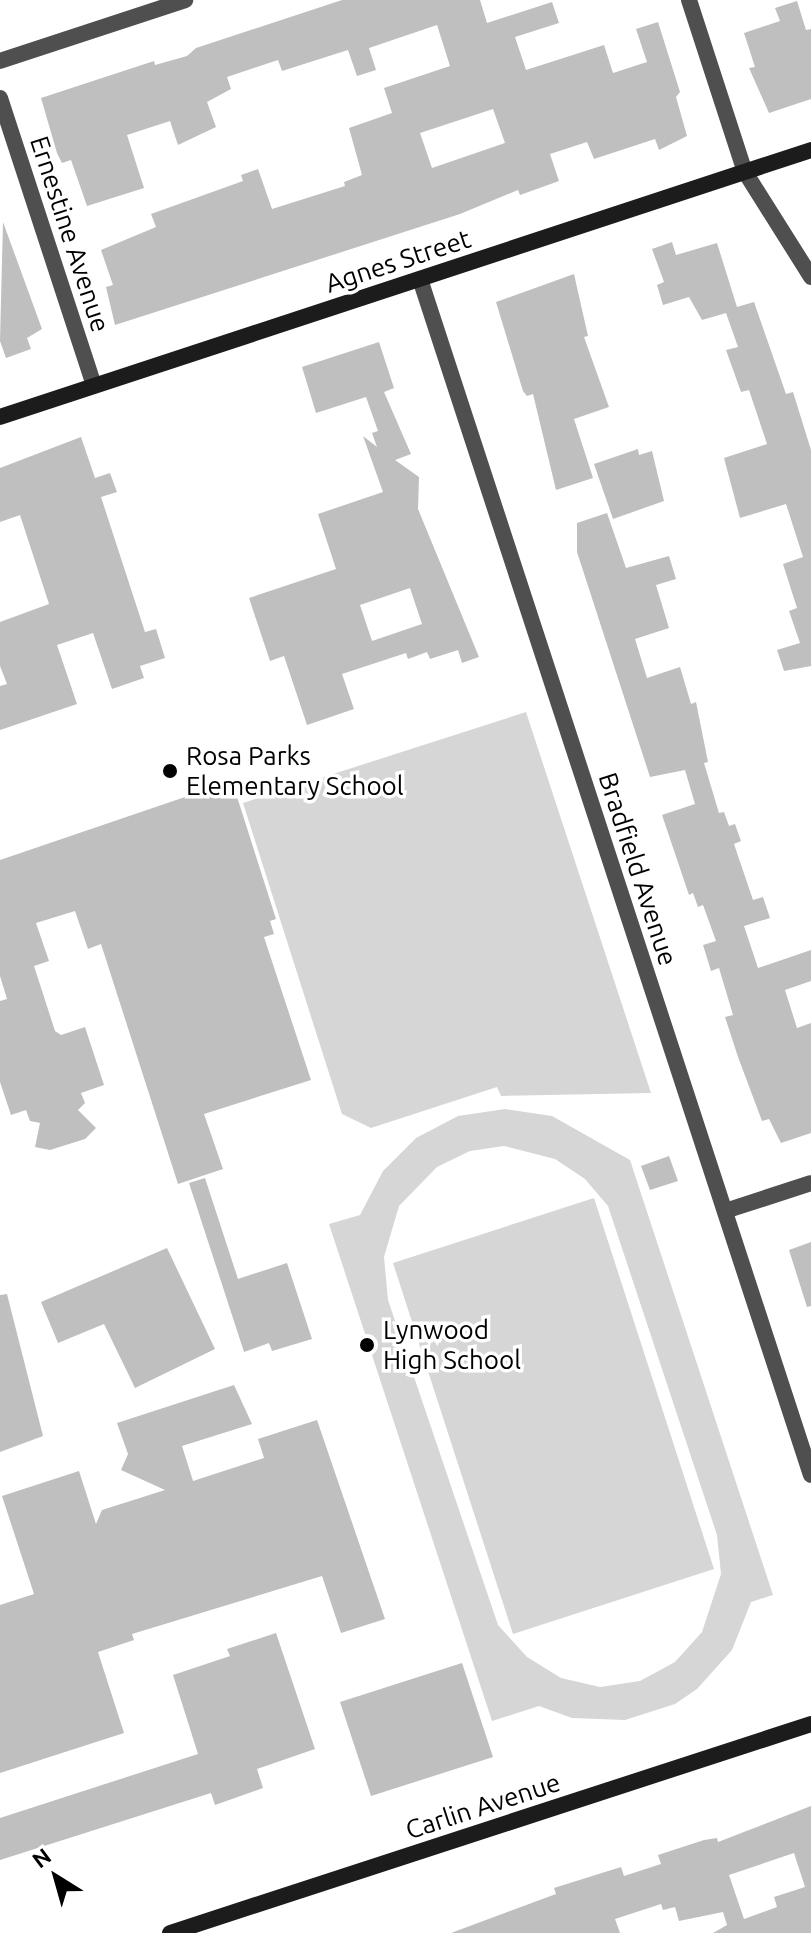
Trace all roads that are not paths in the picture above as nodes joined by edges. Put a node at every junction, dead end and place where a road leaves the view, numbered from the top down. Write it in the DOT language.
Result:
graph roads {
  1 [pos="185,0"];
  2 [pos="689,0"];
  3 [pos="0,61"];
  4 [pos="0,98"];
  5 [pos="811,150"];
  6 [pos="745,172"];
  7 [pos="811,277"];
  8 [pos="420,279"];
  9 [pos="94,385"];
  10 [pos="0,417"];
  11 [pos="811,1183"];
  12 [pos="725,1211"];
  13 [pos="811,1475"];
  14 [pos="811,1724"];
  15 [pos="170,1933"];
  1 -- 3 [label="street"];
  2 -- 6 [label="street"];
  4 -- 9 [label="street, Ernestine Avenue"];
  5 -- 6 [label="street, Agnes Street"];
  6 -- 7 [label="street"];
  6 -- 8 [label="street, Agnes Street"];
  8 -- 9 [label="street, Agnes Street"];
  8 -- 12 [label="street, Bradfield Avenue"];
  9 -- 10 [label="street, Agnes Street"];
  11 -- 12 [label="street"];
  12 -- 13 [label="street, Bradfield Avenue"];
  14 -- 15 [label="street, Carlin Avenue"];
}
